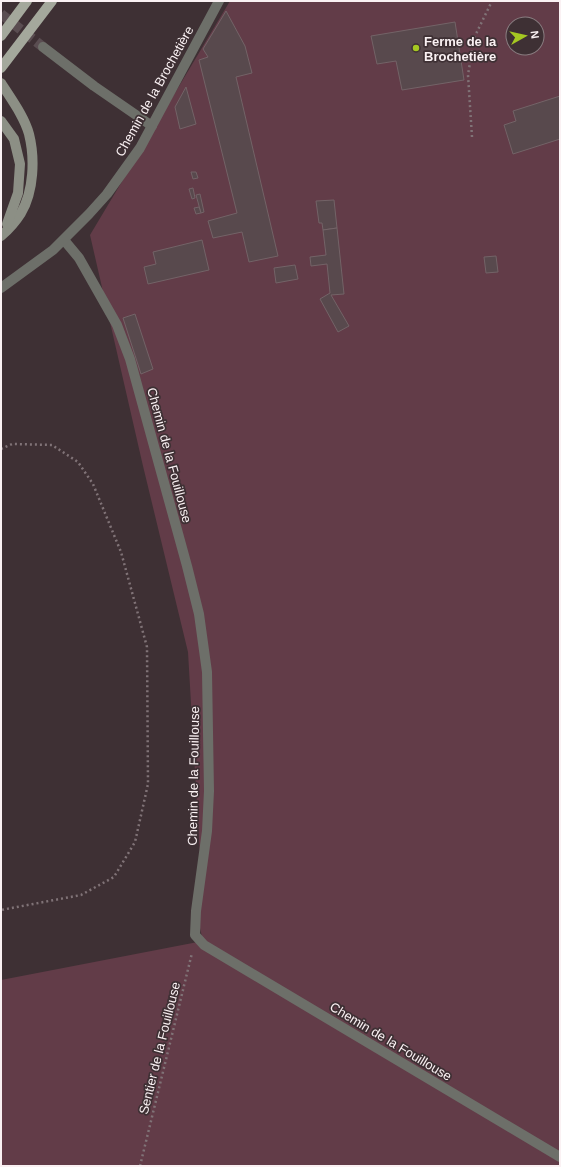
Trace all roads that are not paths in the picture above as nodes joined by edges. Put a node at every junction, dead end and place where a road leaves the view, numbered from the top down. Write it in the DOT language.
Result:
graph roads {
  1 [pos="27,1"];
  2 [pos="52,1"];
  3 [pos="219,1"];
  4 [pos="1,36"];
  5 [pos="43,47"];
  6 [pos="1,68"];
  7 [pos="1,83"];
  8 [pos="1,121"];
  9 [pos="152,126"];
  10 [pos="2,236"];
  11 [pos="64,240"];
  12 [pos="1,288"];
  13 [pos="560,1157"];
  1 -- 4 [label="main road"];
  2 -- 6 [label="main road"];
  3 -- 9 [label="street, Chemin de la Brochetière"];
  5 -- 9 [label="street"];
  7 -- 10 [label="street"];
  8 -- 10 [label="street"];
  9 -- 11 [label="street, Chemin de la Brochetière"];
  11 -- 12 [label="street, Chemin de la Brochetière"];
  11 -- 13 [label="street, Chemin de la Fouillouse"];
}
